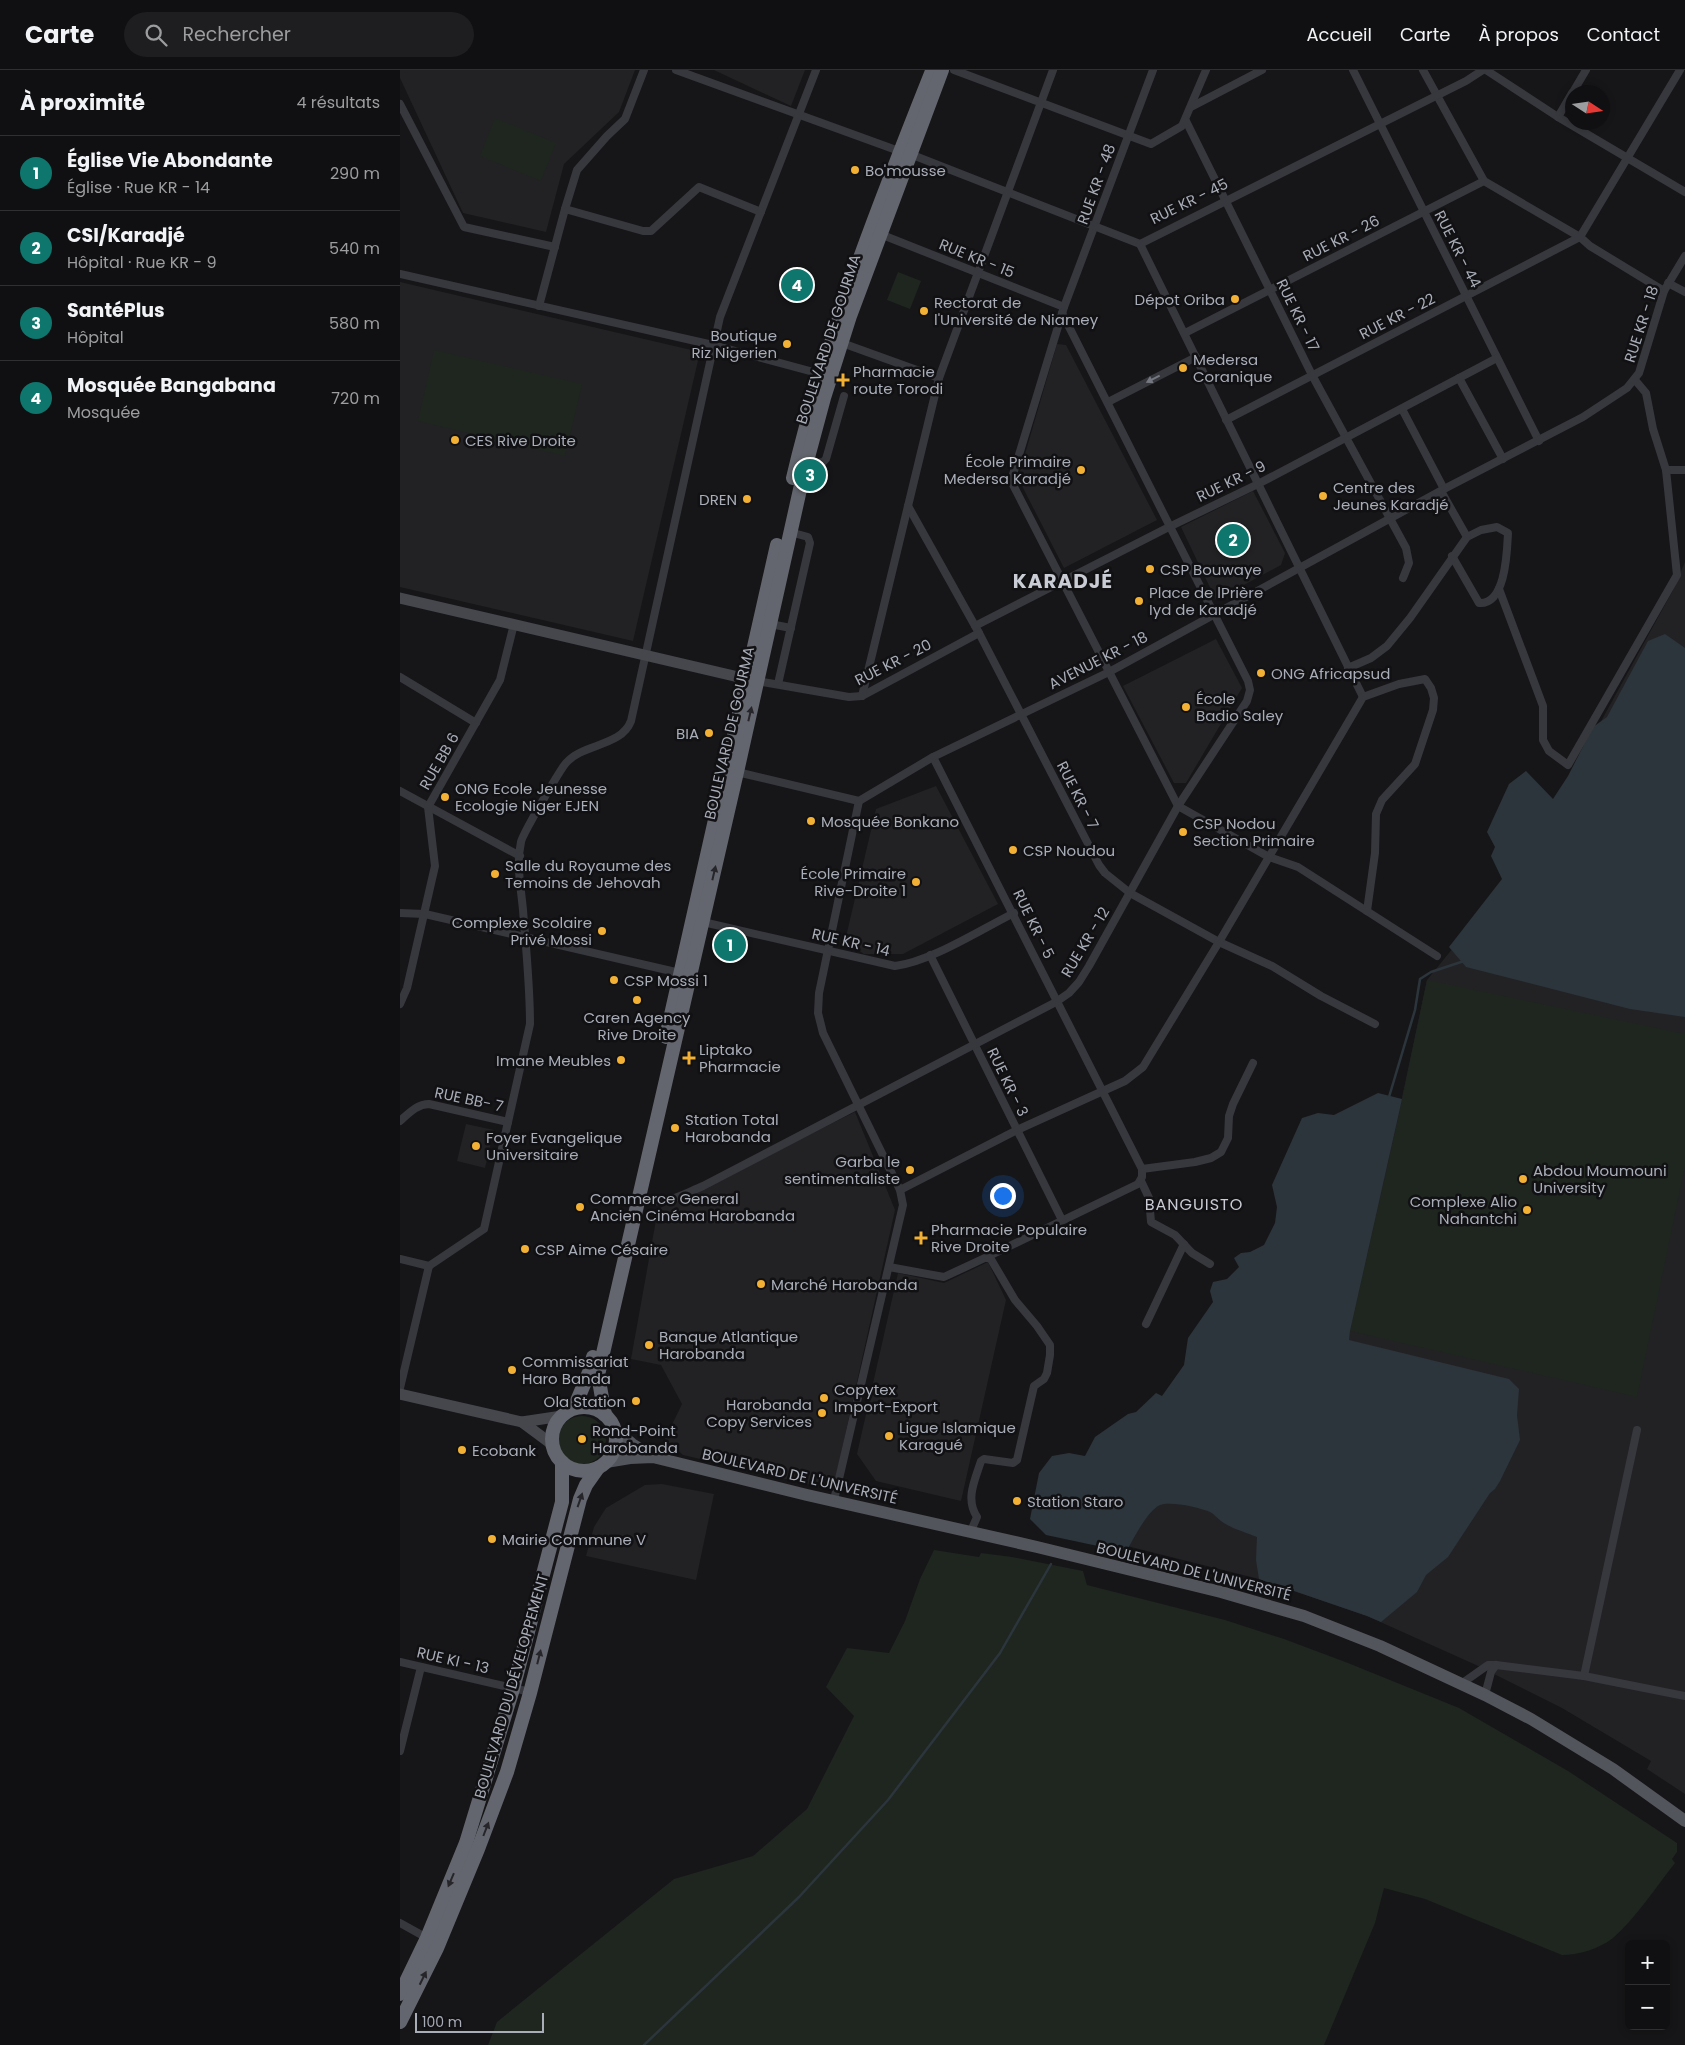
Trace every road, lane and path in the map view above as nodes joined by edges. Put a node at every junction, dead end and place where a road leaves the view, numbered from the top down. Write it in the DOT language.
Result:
graph roads {
  1 [pos="644,70"];
  2 [pos="676,70"];
  3 [pos="816,70"];
  4 [pos="932,70"];
  5 [pos="942,70"];
  6 [pos="954,70"];
  7 [pos="1053,70"];
  8 [pos="1153,70"];
  9 [pos="1206,70"];
  10 [pos="1262,70"];
  11 [pos="1353,70"];
  12 [pos="1423,70"];
  13 [pos="1482,70"];
  14 [pos="1486,70"];
  15 [pos="1586,70"];
  16 [pos="1680,70"];
  17 [pos="1578,85"];
  18 [pos="1436,94"];
  19 [pos="1041,102"];
  20 [pos="400,104"];
  21 [pos="1565,106"];
  22 [pos="1191,107"];
  23 [pos="798,114"];
  24 [pos="1558,117"];
  25 [pos="1186,121"];
  26 [pos="1380,124"];
  27 [pos="1128,136"];
  28 [pos="905,153"];
  29 [pos="1627,158"];
  30 [pos="1484,181"];
  31 [pos="1685,192"];
  32 [pos="1007,193"];
  33 [pos="1226,201"];
  34 [pos="565,209"];
  35 [pos="1424,211"];
  36 [pos="761,212"];
  37 [pos="1094,227"];
  38 [pos="880,234"];
  39 [pos="1580,237"];
  40 [pos="1140,244"];
  41 [pos="554,248"];
  42 [pos="1685,256"];
  43 [pos="977,272"];
  44 [pos="400,274"];
  45 [pos="1668,283"];
  46 [pos="1270,290"];
  47 [pos="1664,291"];
  48 [pos="1685,292"];
  49 [pos="1466,296"];
  50 [pos="540,306"];
  51 [pos="1063,310"];
  52 [pos="1185,333"];
  53 [pos="842,343"];
  54 [pos="713,345"];
  55 [pos="1196,357"];
  56 [pos="1498,358"];
  57 [pos="821,374"];
  58 [pos="1312,375"];
  59 [pos="938,378"];
  60 [pos="1459,378"];
  61 [pos="1635,380"];
  62 [pos="844,396"];
  63 [pos="1108,402"];
  64 [pos="1402,409"];
  65 [pos="1226,420"];
  66 [pos="1346,438"];
  67 [pos="1539,441"];
  68 [pos="1503,459"];
  69 [pos="806,465"];
  70 [pos="1666,470"];
  71 [pos="1685,470"];
  72 [pos="1258,484"];
  73 [pos="1442,490"];
  74 [pos="908,506"];
  75 [pos="1391,519"];
  76 [pos="1169,527"];
  77 [pos="790,532"];
  78 [pos="1467,537"];
  79 [pos="1452,556"];
  80 [pos="1299,567"];
  81 [pos="1403,578"];
  82 [pos="1063,581"];
  83 [pos="1499,589"];
  84 [pos="400,598"];
  85 [pos="1214,614"];
  86 [pos="514,624"];
  87 [pos="770,624"];
  88 [pos="791,628"];
  89 [pos="977,629"];
  90 [pos="645,656"];
  91 [pos="1348,668"];
  92 [pos="1109,672"];
  93 [pos="400,677"];
  94 [pos="752,680"];
  95 [pos="778,684"];
  96 [pos="862,696"];
  97 [pos="1363,697"];
  98 [pos="1021,715"];
  99 [pos="476,723"];
  100 [pos="933,757"];
  101 [pos="737,772"];
  102 [pos="400,791"];
  103 [pos="859,801"];
  104 [pos="1178,806"];
  105 [pos="428,807"];
  106 [pos="520,856"];
  107 [pos="1269,857"];
  108 [pos="1130,892"];
  109 [pos="1367,911"];
  110 [pos="400,913"];
  111 [pos="1014,913"];
  112 [pos="425,914"];
  113 [pos="703,922"];
  114 [pos="525,937"];
  115 [pos="1219,942"];
  116 [pos="828,951"];
  117 [pos="930,955"];
  118 [pos="1437,956"];
  119 [pos="680,973"];
  120 [pos="1056,1002"];
  121 [pos="400,1004"];
  122 [pos="1375,1024"];
  123 [pos="974,1043"];
  124 [pos="1253,1063"];
  125 [pos="1102,1090"];
  126 [pos="858,1105"];
  127 [pos="400,1121"];
  128 [pos="508,1122"];
  129 [pos="1017,1130"];
  130 [pos="1142,1169"];
  131 [pos="1139,1183"];
  132 [pos="900,1190"];
  133 [pos="638,1200"];
  134 [pos="1062,1220"];
  135 [pos="1184,1244"];
  136 [pos="989,1256"];
  137 [pos="400,1258"];
  138 [pos="1210,1264"];
  139 [pos="429,1266"];
  140 [pos="889,1267"];
  141 [pos="1146,1324"];
  142 [pos="400,1388"];
  143 [pos="400,1394"];
  144 [pos="568,1412"];
  145 [pos="605,1415"];
  146 [pos="522,1422"];
  147 [pos="615,1430"];
  148 [pos="1637,1430"];
  149 [pos="553,1444"];
  150 [pos="653,1457"];
  151 [pos="562,1462"];
  152 [pos="602,1465"];
  153 [pos="834,1500"];
  154 [pos="970,1532"];
  155 [pos="400,1662"];
  156 [pos="1496,1665"];
  157 [pos="421,1667"];
  158 [pos="1584,1676"];
  159 [pos="1460,1684"];
  160 [pos="513,1689"];
  161 [pos="530,1692"];
  162 [pos="1485,1694"];
  163 [pos="1685,1696"];
  164 [pos="400,1751"];
  165 [pos="1685,1821"];
  166 [pos="400,1924"];
  167 [pos="427,1938"];
  168 [pos="400,1994"];
  169 [pos="400,2022"];
  1 -- 34 [label="street"];
  2 -- 23 [label="street, RUE KR - 45"];
  3 -- 23 [label="street"];
  4 -- 28 [label="highway, BOULEVARD DE GOURMA"];
  5 -- 28 [label="highway, BOULEVARD DE GOURMA"];
  6 -- 19 [label="street"];
  7 -- 19 [label="street"];
  8 -- 27 [label="street, RUE KR - 48"];
  9 -- 22 [label="street"];
  10 -- 22 [label="street"];
  11 -- 26 [label="street, RUE KR - 44"];
  12 -- 18 [label="street"];
  13 -- 18 [label="street, RUE KR - 45"];
  14 -- 24 [label="street"];
  15 -- 17 [label="street"];
  16 -- 29 [label="street"];
  18 -- 26 [label="street, RUE KR - 45"];
  18 -- 30 [label="street"];
  19 -- 27 [label="street"];
  19 -- 32 [label="street"];
  20 -- 41 [label="street"];
  21 -- 24 [label="street"];
  22 -- 25 [label="street"];
  23 -- 28 [label="street, RUE KR - 45"];
  23 -- 36 [label="street"];
  24 -- 29 [label="street"];
  25 -- 27 [label="street"];
  25 -- 33 [label="street, RUE KR - 17"];
  26 -- 33 [label="street, RUE KR - 45"];
  26 -- 35 [label="street, RUE KR - 44"];
  27 -- 37 [label="street, RUE KR - 48"];
  28 -- 32 [label="street, RUE KR - 45"];
  28 -- 38 [label="highway, BOULEVARD DE GOURMA"];
  28 -- 57 [label="highway, BOULEVARD DE GOURMA"];
  29 -- 31 [label="street"];
  29 -- 39 [label="street"];
  30 -- 35 [label="street, RUE KR - 26"];
  30 -- 39 [label="street"];
  32 -- 37 [label="street, RUE KR - 45"];
  32 -- 43 [label="street"];
  33 -- 40 [label="street, RUE KR - 45"];
  33 -- 46 [label="street, RUE KR - 17"];
  34 -- 36 [label="street"];
  34 -- 41 [label="street"];
  35 -- 46 [label="street, RUE KR - 26"];
  35 -- 49 [label="street, RUE KR - 44"];
  36 -- 54 [label="street"];
  37 -- 40 [label="street, RUE KR - 45"];
  37 -- 51 [label="street, RUE KR - 48"];
  38 -- 43 [label="street, RUE KR - 15"];
  38 -- 53 [label="highway, BOULEVARD DE GOURMA"];
  39 -- 47 [label="street"];
  39 -- 49 [label="street, RUE KR - 22"];
  40 -- 52 [label="street"];
  41 -- 50 [label="street"];
  42 -- 45 [label="street, RUE KR - 18"];
  43 -- 51 [label="street, RUE KR - 15"];
  43 -- 59 [label="street"];
  44 -- 50 [label="street"];
  45 -- 47 [label="street, RUE KR - 18"];
  45 -- 48 [label="street"];
  46 -- 52 [label="street, RUE KR - 26"];
  46 -- 58 [label="street, RUE KR - 17"];
  47 -- 61 [label="street, RUE KR - 18"];
  49 -- 56 [label="street, RUE KR - 44"];
  49 -- 58 [label="street, RUE KR - 22"];
  50 -- 54 [label="street"];
  51 -- 63 [label="street"];
  51 -- 82 [label="street, RUE KR - 48"];
  52 -- 55 [label="street"];
  53 -- 59 [label="street"];
  53 -- 69 [label="highway, BOULEVARD DE GOURMA"];
  54 -- 57 [label="street"];
  54 -- 90 [label="street"];
  55 -- 63 [label="street, one-way"];
  55 -- 65 [label="street"];
  56 -- 60 [label="street, RUE KR - 9"];
  56 -- 67 [label="street, RUE KR - 44"];
  57 -- 94 [label="highway, BOULEVARD DE GOURMA"];
  58 -- 65 [label="street, RUE KR - 22"];
  58 -- 66 [label="street, RUE KR - 17"];
  59 -- 74 [label="street"];
  60 -- 64 [label="street, RUE KR - 9"];
  60 -- 68 [label="street"];
  61 -- 67 [label="street, RUE KR - 18"];
  61 -- 70 [label="street"];
  62 -- 69 [label="street"];
  63 -- 76 [label="street"];
  64 -- 66 [label="street, RUE KR - 9"];
  64 -- 73 [label="street"];
  65 -- 72 [label="street"];
  66 -- 72 [label="street, RUE KR - 9"];
  66 -- 75 [label="street, RUE KR - 17"];
  67 -- 68 [label="street, AVENUE KR - 18"];
  68 -- 73 [label="street, AVENUE KR - 18"];
  69 -- 77 [label="highway, BOULEVARD DE GOURMA"];
  70 -- 71 [label="street"];
  70 -- 83 [label="street"];
  72 -- 76 [label="street, RUE KR - 9"];
  72 -- 80 [label="street"];
  73 -- 75 [label="street, AVENUE KR - 18"];
  73 -- 78 [label="street"];
  74 -- 89 [label="street, RUE KR - 7"];
  74 -- 96 [label="street"];
  75 -- 80 [label="street, AVENUE KR - 18"];
  75 -- 81 [label="street, RUE KR - 17"];
  76 -- 82 [label="street, RUE KR - 9"];
  76 -- 85 [label="street"];
  77 -- 87 [label="highway, BOULEVARD DE GOURMA"];
  77 -- 88 [label="street"];
  78 -- 79 [label="street"];
  78 -- 83 [label="street"];
  79 -- 83 [label="street"];
  79 -- 91 [label="street"];
  80 -- 85 [label="street, AVENUE KR - 18"];
  80 -- 91 [label="street"];
  82 -- 89 [label="street, RUE KR - 9"];
  82 -- 92 [label="street, RUE KR - 48"];
  84 -- 86 [label="street"];
  85 -- 92 [label="street, AVENUE KR - 18"];
  85 -- 104 [label="street, RUE KR - 12"];
  86 -- 90 [label="street"];
  86 -- 99 [label="street, RUE BB 6"];
  87 -- 88 [label="street"];
  87 -- 94 [label="highway, BOULEVARD DE GOURMA"];
  88 -- 95 [label="street"];
  89 -- 96 [label="street, RUE KR - 20"];
  89 -- 98 [label="street, RUE KR - 7"];
  90 -- 94 [label="street"];
  90 -- 106 [label="street"];
  91 -- 97 [label="street"];
  92 -- 98 [label="street, AVENUE KR - 18"];
  92 -- 104 [label="street, RUE KR - 48"];
  93 -- 99 [label="street"];
  94 -- 95 [label="street, RUE KR - 20"];
  101 -- 94 [label="highway, BOULEVARD DE GOURMA, one-way"];
  94 -- 119 [label="highway, BOULEVARD DE GOURMA"];
  95 -- 96 [label="street, RUE KR - 20"];
  97 -- 107 [label="street"];
  97 -- 109 [label="street"];
  98 -- 100 [label="street, AVENUE KR - 18"];
  98 -- 108 [label="street, RUE KR - 7"];
  99 -- 105 [label="street, RUE BB 6"];
  100 -- 103 [label="street, AVENUE KR - 18"];
  100 -- 111 [label="street, RUE KR - 5"];
  101 -- 103 [label="street"];
  113 -- 101 [label="highway, BOULEVARD DE GOURMA, one-way"];
  102 -- 105 [label="street"];
  103 -- 116 [label="street"];
  104 -- 107 [label="street"];
  104 -- 108 [label="street, RUE KR - 12"];
  105 -- 106 [label="street"];
  105 -- 112 [label="street, RUE BB 6"];
  106 -- 114 [label="street"];
  107 -- 109 [label="street"];
  107 -- 115 [label="street"];
  108 -- 115 [label="street, RUE KR - 7"];
  108 -- 120 [label="street, RUE KR - 12"];
  109 -- 118 [label="street"];
  110 -- 112 [label="street"];
  111 -- 117 [label="street, RUE KR - 14"];
  111 -- 120 [label="street, RUE KR - 5"];
  112 -- 114 [label="street"];
  112 -- 121 [label="street, RUE BB 6"];
  113 -- 116 [label="street, RUE KR - 14"];
  113 -- 133 [label="highway, BOULEVARD DE GOURMA"];
  114 -- 119 [label="street"];
  114 -- 128 [label="street"];
  115 -- 122 [label="street, RUE KR - 7"];
  115 -- 125 [label="street"];
  116 -- 117 [label="street, RUE KR - 14"];
  116 -- 126 [label="street"];
  117 -- 123 [label="street, RUE KR - 3"];
  119 -- 144 [label="highway, BOULEVARD DE GOURMA"];
  120 -- 123 [label="street, RUE KR - 12"];
  120 -- 125 [label="street, RUE KR - 5"];
  123 -- 126 [label="street, RUE KR - 12"];
  123 -- 129 [label="street, RUE KR - 3"];
  124 -- 130 [label="street"];
  125 -- 129 [label="street"];
  125 -- 130 [label="street, RUE KR - 5"];
  126 -- 132 [label="street"];
  126 -- 133 [label="street, RUE KR - 12"];
  127 -- 128 [label="street, RUE BB- 7"];
  128 -- 139 [label="street"];
  129 -- 132 [label="street"];
  129 -- 134 [label="street, RUE KR - 3"];
  130 -- 131 [label="street"];
  131 -- 134 [label="street"];
  131 -- 135 [label="street"];
  132 -- 140 [label="street"];
  133 -- 145 [label="highway, BOULEVARD DE GOURMA"];
  134 -- 136 [label="street"];
  135 -- 138 [label="street"];
  135 -- 141 [label="street"];
  136 -- 140 [label="street"];
  136 -- 154 [label="street"];
  137 -- 139 [label="street"];
  139 -- 142 [label="street"];
  140 -- 153 [label="street"];
  143 -- 146 [label="street"];
  144 -- 145 [label="highway"];
  144 -- 146 [label="street"];
  144 -- 149 [label="highway"];
  145 -- 147 [label="highway"];
  146 -- 149 [label="street"];
  147 -- 150 [label="main road, BOULEVARD DE L'UNIVERSITÉ"];
  147 -- 152 [label="highway"];
  148 -- 158 [label="street"];
  149 -- 151 [label="highway"];
  150 -- 152 [label="main road, BOULEVARD DE L'UNIVERSITÉ"];
  150 -- 153 [label="main road, BOULEVARD DE L'UNIVERSITÉ"];
  151 -- 152 [label="highway"];
  151 -- 160 [label="highway, BOULEVARD DU DÉVELOPPEMENT"];
  161 -- 152 [label="highway, BOULEVARD DU DÉVELOPPEMENT, one-way"];
  153 -- 154 [label="main road, BOULEVARD DE L'UNIVERSITÉ"];
  154 -- 159 [label="main road, BOULEVARD DE L'UNIVERSITÉ"];
  155 -- 157 [label="street, RUE KI - 13"];
  156 -- 158 [label="street"];
  156 -- 159 [label="street"];
  156 -- 162 [label="street"];
  157 -- 160 [label="street, RUE KI - 13"];
  157 -- 164 [label="street"];
  158 -- 163 [label="street"];
  159 -- 162 [label="main road, BOULEVARD DE L'UNIVERSITÉ"];
  160 -- 161 [label="street, RUE KI - 13"];
  160 -- 167 [label="highway, BOULEVARD DU DÉVELOPPEMENT, one-way"];
  169 -- 161 [label="highway, BOULEVARD DU DÉVELOPPEMENT, one-way"];
  162 -- 165 [label="main road, BOULEVARD DE L'UNIVERSITÉ"];
  166 -- 167 [label="street"];
  167 -- 168 [label="highway, BOULEVARD DU DÉVELOPPEMENT"];
}
